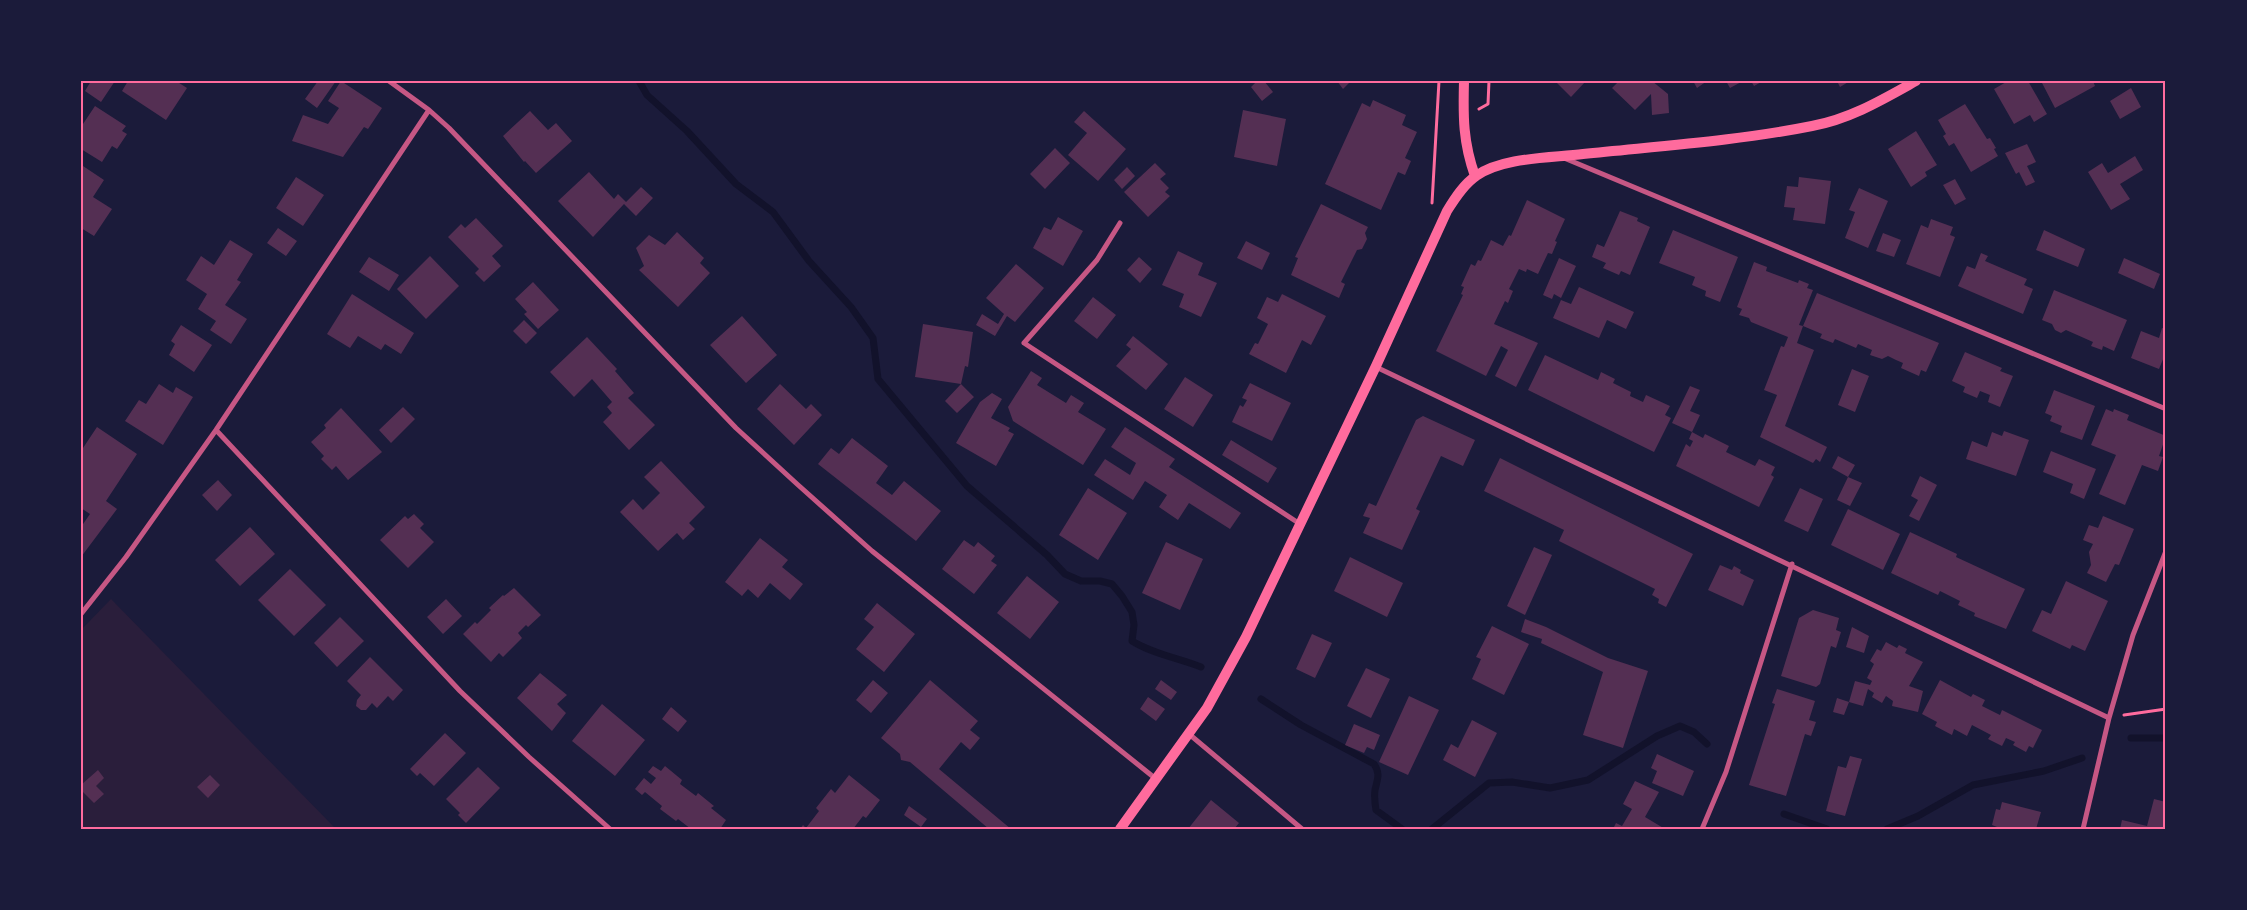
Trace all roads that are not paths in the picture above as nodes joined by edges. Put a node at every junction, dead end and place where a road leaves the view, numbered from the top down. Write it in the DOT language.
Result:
graph roads {
  1 [pos="388,81"];
  2 [pos="1464,81"];
  3 [pos="1916,81"];
  4 [pos="429,110"];
  5 [pos="1561,157"];
  6 [pos="1476,176"];
  7 [pos="1120,223"];
  8 [pos="1376,366"];
  9 [pos="2166,409"];
  10 [pos="216,430"];
  11 [pos="1300,524"];
  12 [pos="2166,551"];
  13 [pos="1792,564"];
  14 [pos="81,614"];
  15 [pos="2109,718"];
  16 [pos="1189,734"];
  17 [pos="1156,779"];
  18 [pos="610,829"];
  19 [pos="1120,829"];
  20 [pos="1302,829"];
  21 [pos="1702,829"];
  22 [pos="2083,829"];
  1 -- 4 [label="street"];
  2 -- 6 [label="main road"];
  3 -- 5 [label="main road"];
  4 -- 10 [label="street"];
  4 -- 17 [label="street"];
  5 -- 6 [label="main road"];
  5 -- 9 [label="street"];
  6 -- 8 [label="main road"];
  7 -- 11 [label="street"];
  8 -- 11 [label="main road"];
  8 -- 13 [label="street"];
  10 -- 14 [label="street"];
  10 -- 18 [label="street"];
  11 -- 16 [label="main road"];
  12 -- 15 [label="street"];
  13 -- 15 [label="street"];
  13 -- 21 [label="street"];
  15 -- 22 [label="street"];
  16 -- 17 [label="main road"];
  16 -- 20 [label="street"];
  17 -- 19 [label="main road"];
}
